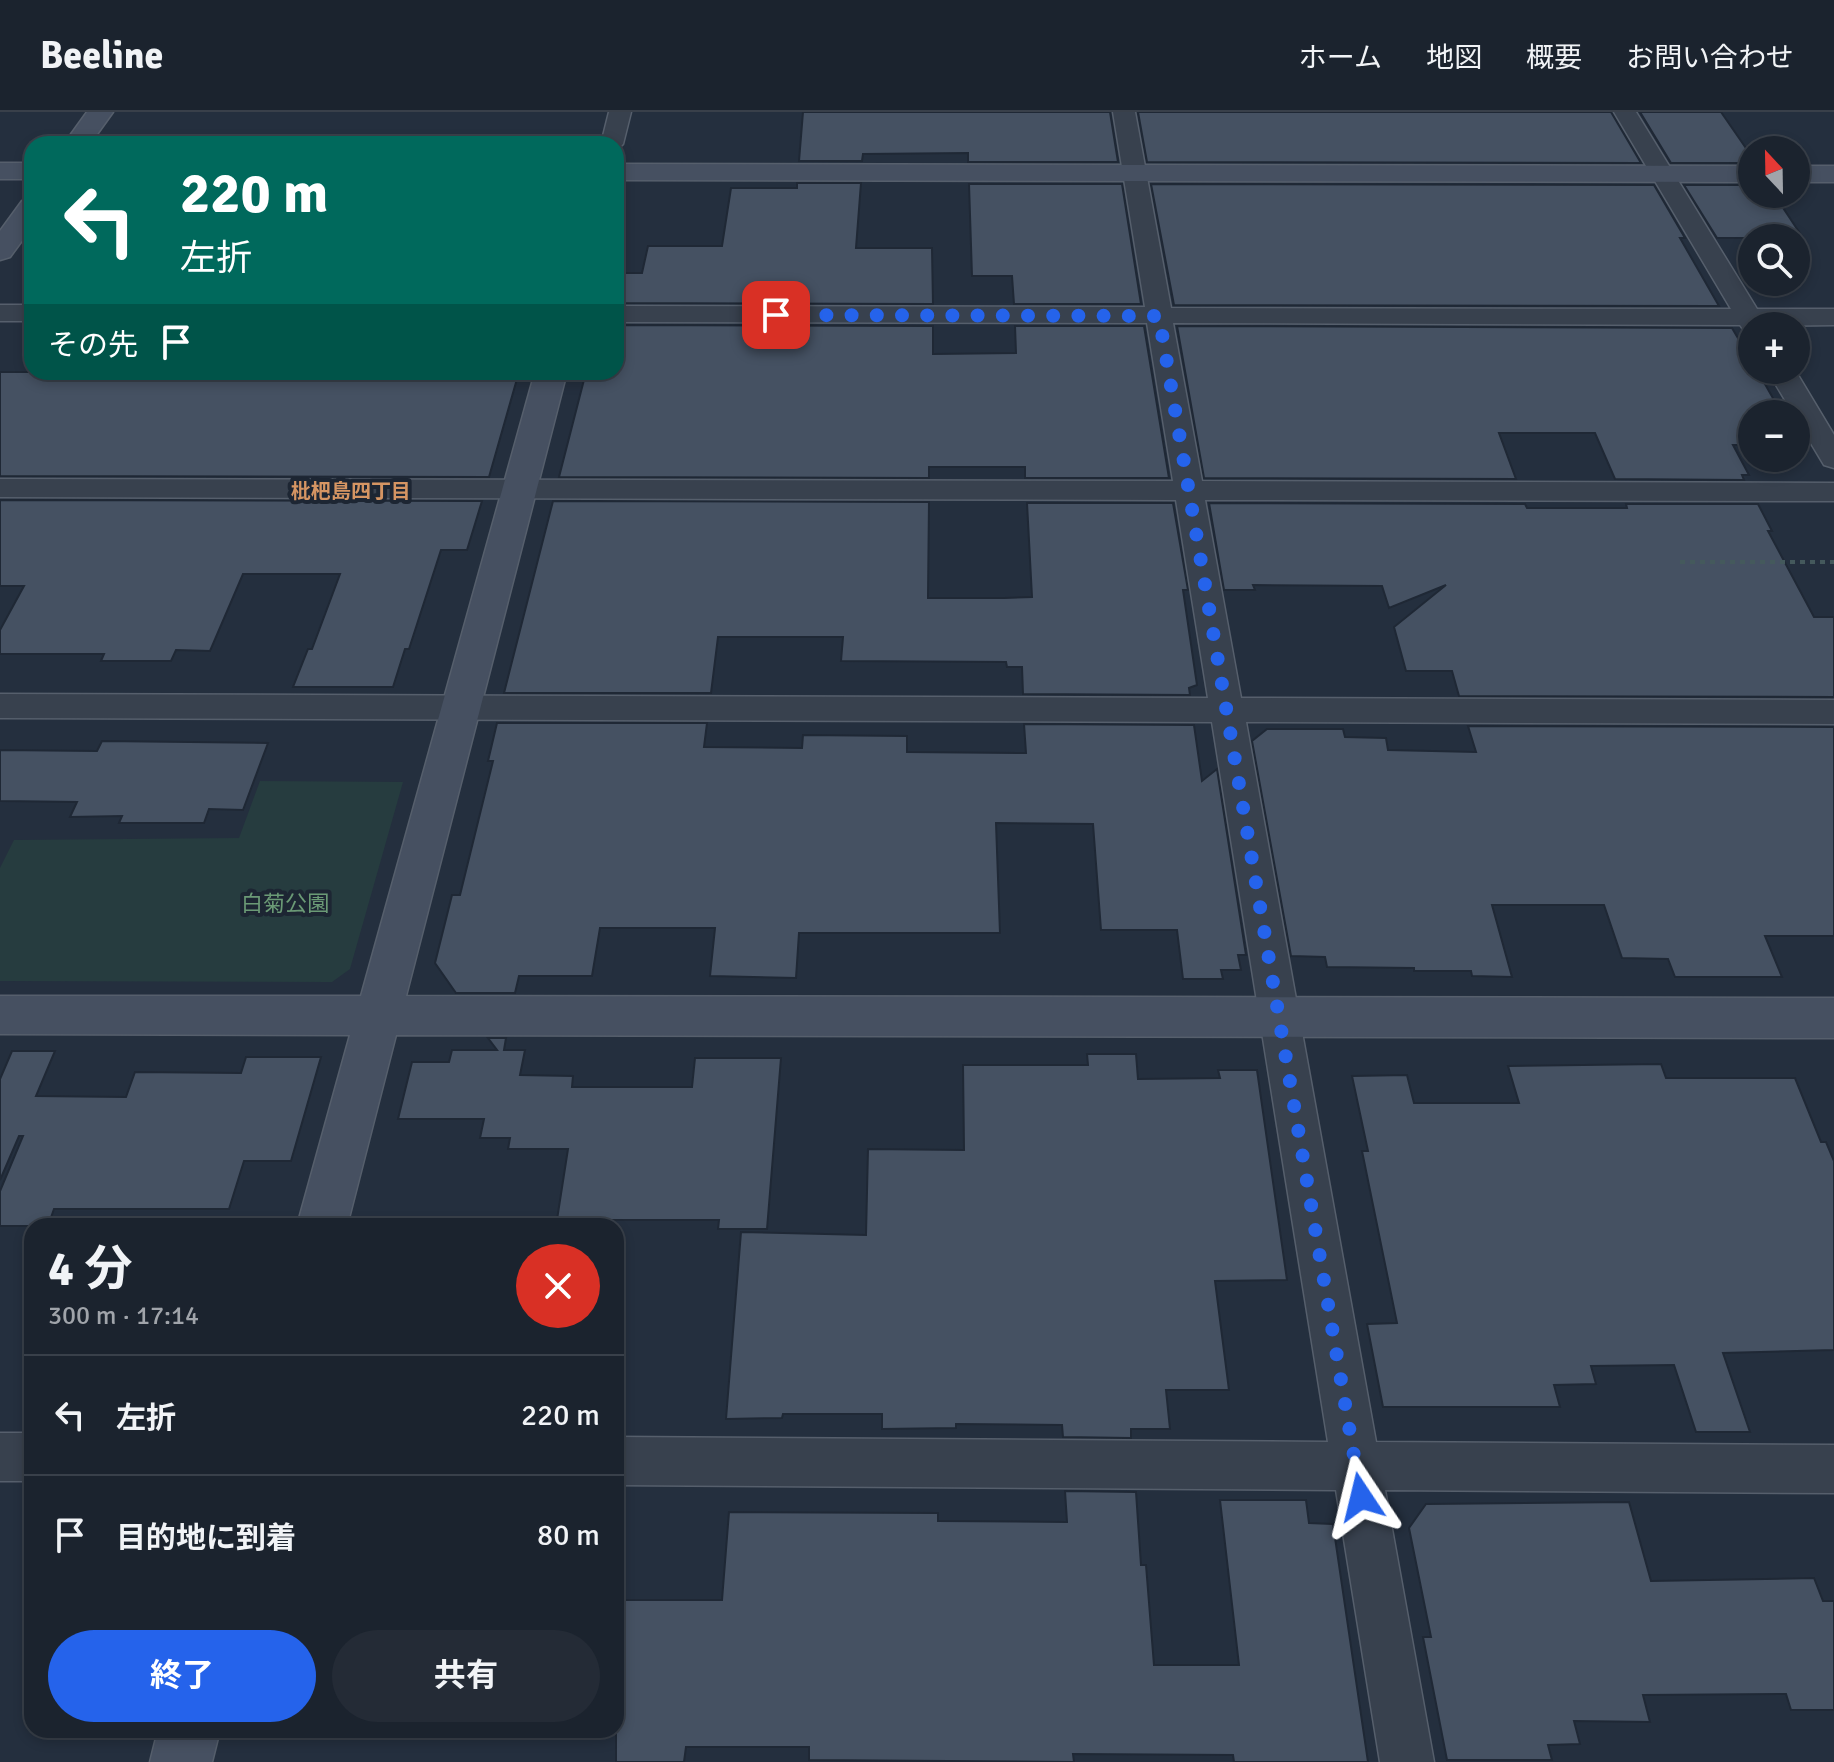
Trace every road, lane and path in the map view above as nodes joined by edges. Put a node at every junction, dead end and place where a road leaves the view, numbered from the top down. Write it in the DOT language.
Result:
graph roads {
  1 [pos="100,112"];
  2 [pos="620,112"];
  3 [pos="1124,112"];
  4 [pos="1625,112"];
  5 [pos="83,136"];
  6 [pos="614,136"];
  7 [pos="0,171"];
  8 [pos="24,171"];
  9 [pos="624,172"];
  10 [pos="1135,173"];
  11 [pos="1662,174"];
  12 [pos="1738,174"];
  13 [pos="1810,174"];
  14 [pos="1834,174"];
  15 [pos="24,218"];
  16 [pos="0,251"];
  17 [pos="1745,312"];
  18 [pos="0,313"];
  19 [pos="24,313"];
  20 [pos="624,314"];
  21 [pos="1159,316"];
  22 [pos="1834,317"];
  23 [pos="1810,318"];
  24 [pos="1738,322"];
  25 [pos="549,380"];
  26 [pos="1789,384"];
  27 [pos="1834,459"];
  28 [pos="0,488"];
  29 [pos="520,489"];
  30 [pos="1189,491"];
  31 [pos="1834,492"];
  32 [pos="1680,562"];
  33 [pos="1834,562"];
  34 [pos="0,706"];
  35 [pos="460,708"];
  36 [pos="1226,710"];
  37 [pos="1834,712"];
  38 [pos="0,1015"];
  39 [pos="377,1017"];
  40 [pos="1278,1017"];
  41 [pos="1834,1018"];
  42 [pos="324,1218"];
  43 [pos="0,1457"];
  44 [pos="24,1457"];
  45 [pos="624,1461"];
  46 [pos="1356,1468"];
  47 [pos="1834,1469"];
  48 [pos="187,1738"];
  49 [pos="181,1762"];
  50 [pos="1407,1762"];
  1 -- 5 [label="street"];
  2 -- 6 [label="street"];
  3 -- 10 [label="street"];
  4 -- 11 [label="street"];
  7 -- 8 [label="street"];
  9 -- 10 [label="street"];
  10 -- 11 [label="street"];
  10 -- 21 [label="street"];
  11 -- 12 [label="street"];
  11 -- 17 [label="street"];
  13 -- 14 [label="street"];
  15 -- 16 [label="street"];
  18 -- 19 [label="street"];
  20 -- 21 [label="street"];
  21 -- 24 [label="street"];
  21 -- 30 [label="street"];
  22 -- 23 [label="street"];
  25 -- 29 [label="street"];
  26 -- 27 [label="street"];
  28 -- 29 [label="street"];
  29 -- 30 [label="street"];
  29 -- 35 [label="street"];
  30 -- 31 [label="street"];
  30 -- 36 [label="street"];
  32 -- 33 [label="path"];
  34 -- 35 [label="street"];
  35 -- 36 [label="street"];
  35 -- 39 [label="street"];
  36 -- 37 [label="street"];
  36 -- 40 [label="street"];
  38 -- 39 [label="street"];
  39 -- 40 [label="street"];
  39 -- 42 [label="street"];
  40 -- 41 [label="street"];
  40 -- 46 [label="street"];
  43 -- 44 [label="street"];
  45 -- 46 [label="street"];
  46 -- 47 [label="street"];
  46 -- 50 [label="street"];
  48 -- 49 [label="street"];
}
